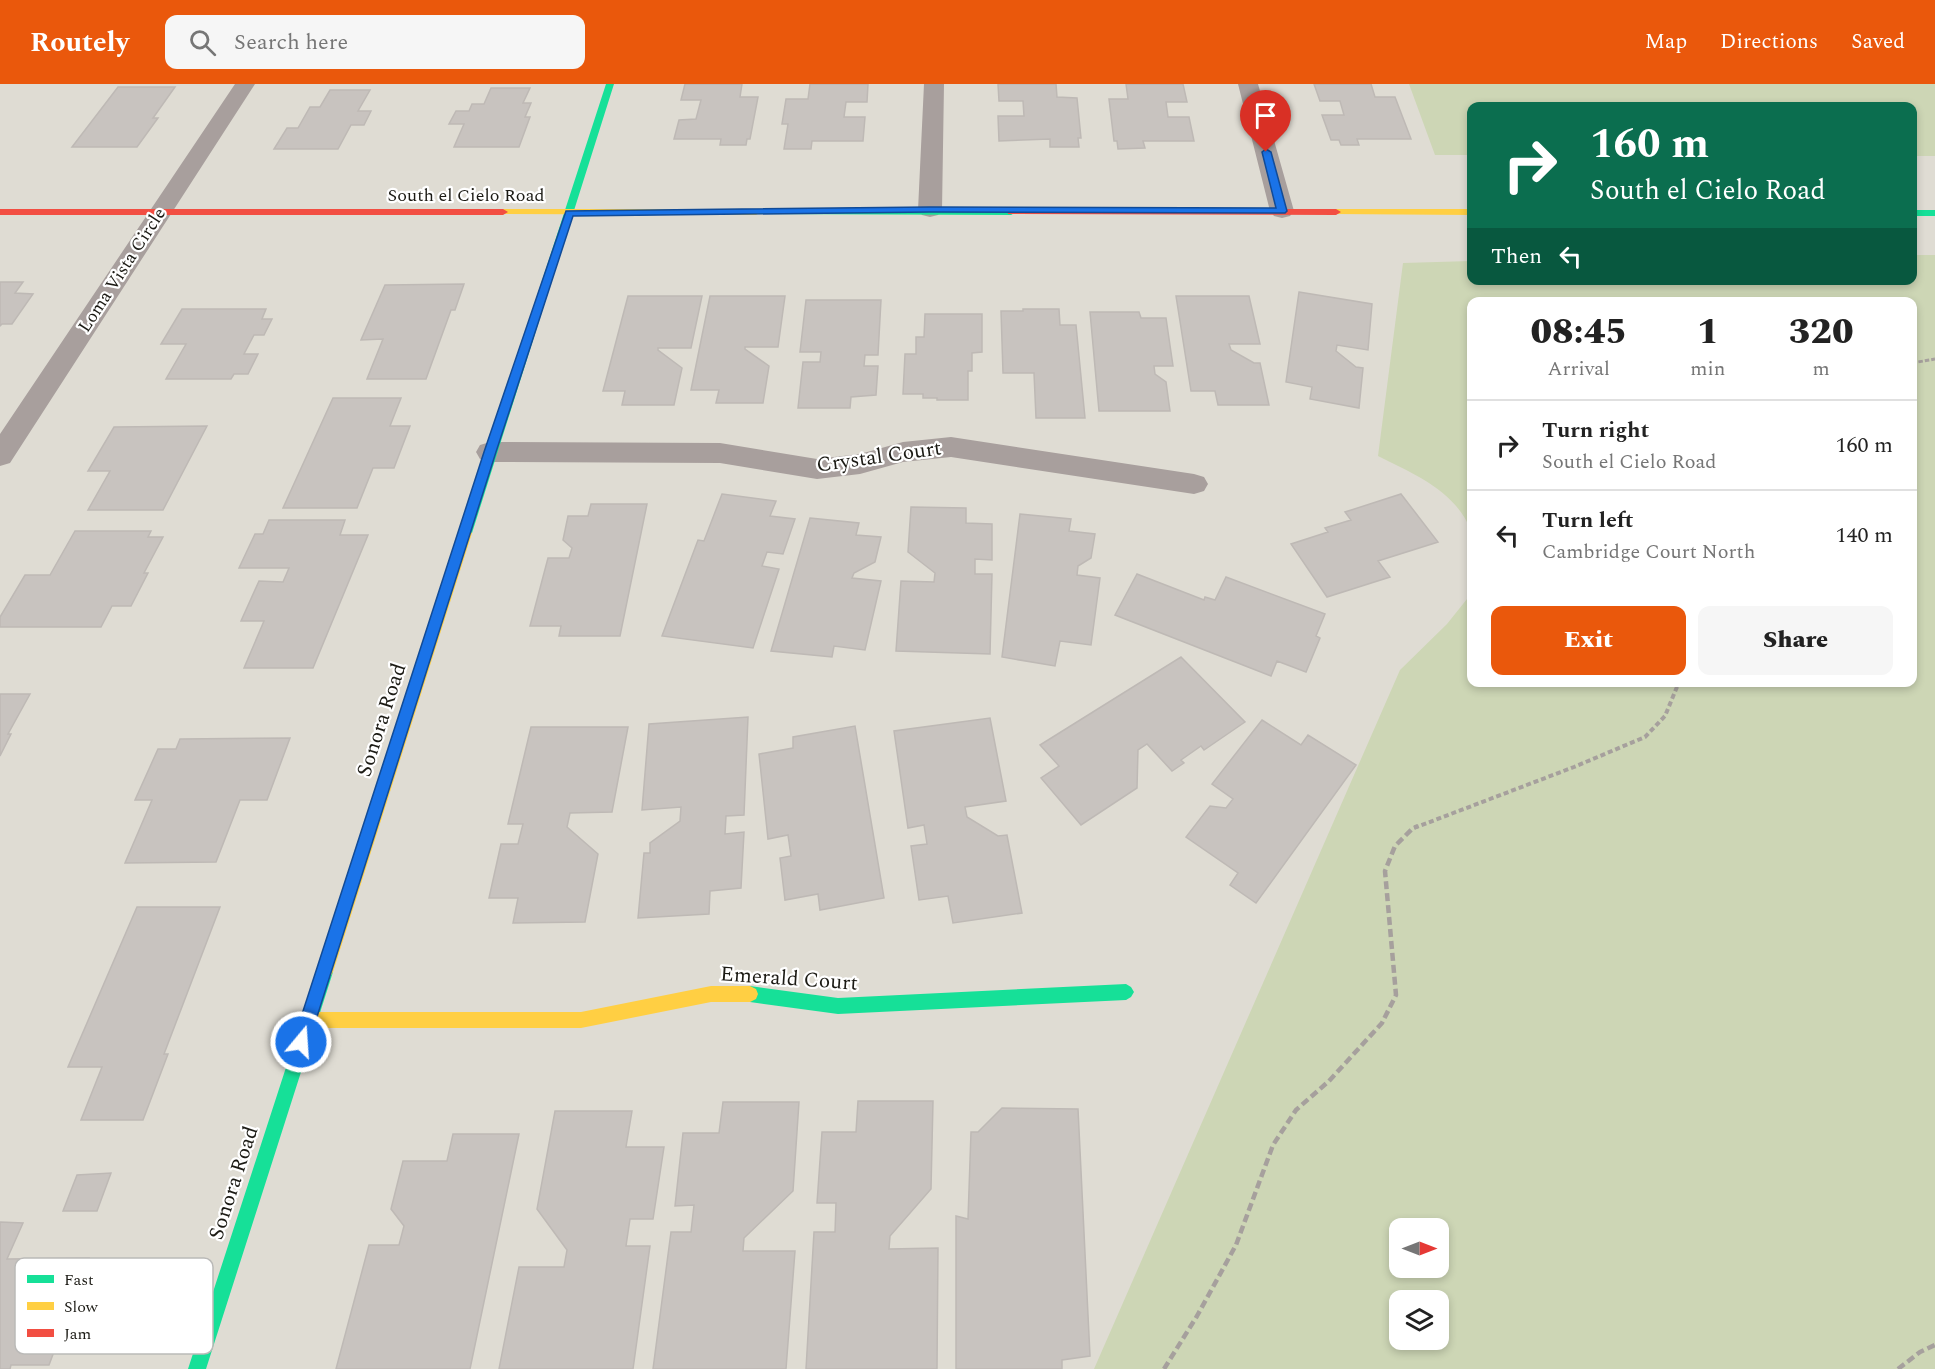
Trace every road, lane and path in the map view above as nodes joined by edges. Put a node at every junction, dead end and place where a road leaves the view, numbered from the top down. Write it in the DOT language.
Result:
graph roads {
  1 [pos="245,84"];
  2 [pos="610,84"];
  3 [pos="934,84"];
  4 [pos="1248,84"];
  5 [pos="930,210"];
  6 [pos="1282,211"];
  7 [pos="0,212"];
  8 [pos="160,212"];
  9 [pos="1467,212"];
  10 [pos="569,213"];
  11 [pos="1917,213"];
  12 [pos="1935,213"];
  13 [pos="1935,359"];
  14 [pos="1917,362"];
  15 [pos="490,452"];
  16 [pos="0,456"];
  17 [pos="1194,484"];
  18 [pos="1677,687"];
  19 [pos="1126,992"];
  20 [pos="308,1020"];
  21 [pos="213,1319"];
  22 [pos="1935,1345"];
  23 [pos="202,1354"];
  24 [pos="197,1369"];
  25 [pos="1164,1369"];
  26 [pos="1898,1369"];
  1 -- 8 [label="street, Loma Vista Circle"];
  2 -- 10 [label="street, Sonora Road"];
  3 -- 5 [label="street"];
  4 -- 6 [label="street"];
  5 -- 6 [label="street, South el Cielo Road"];
  5 -- 10 [label="street, South el Cielo Road"];
  6 -- 9 [label="street, South el Cielo Road"];
  7 -- 8 [label="street, South el Cielo Road"];
  8 -- 10 [label="street, South el Cielo Road"];
  8 -- 16 [label="street, Loma Vista Circle"];
  10 -- 15 [label="street, Sonora Road"];
  11 -- 12 [label="street"];
  13 -- 14 [label="path"];
  15 -- 17 [label="street, Crystal Court"];
  15 -- 20 [label="street, Sonora Road"];
  18 -- 25 [label="path"];
  19 -- 20 [label="street, Emerald Court"];
  20 -- 21 [label="street, Sonora Road"];
  22 -- 26 [label="path"];
  23 -- 24 [label="street, Sonora Road"];
}
